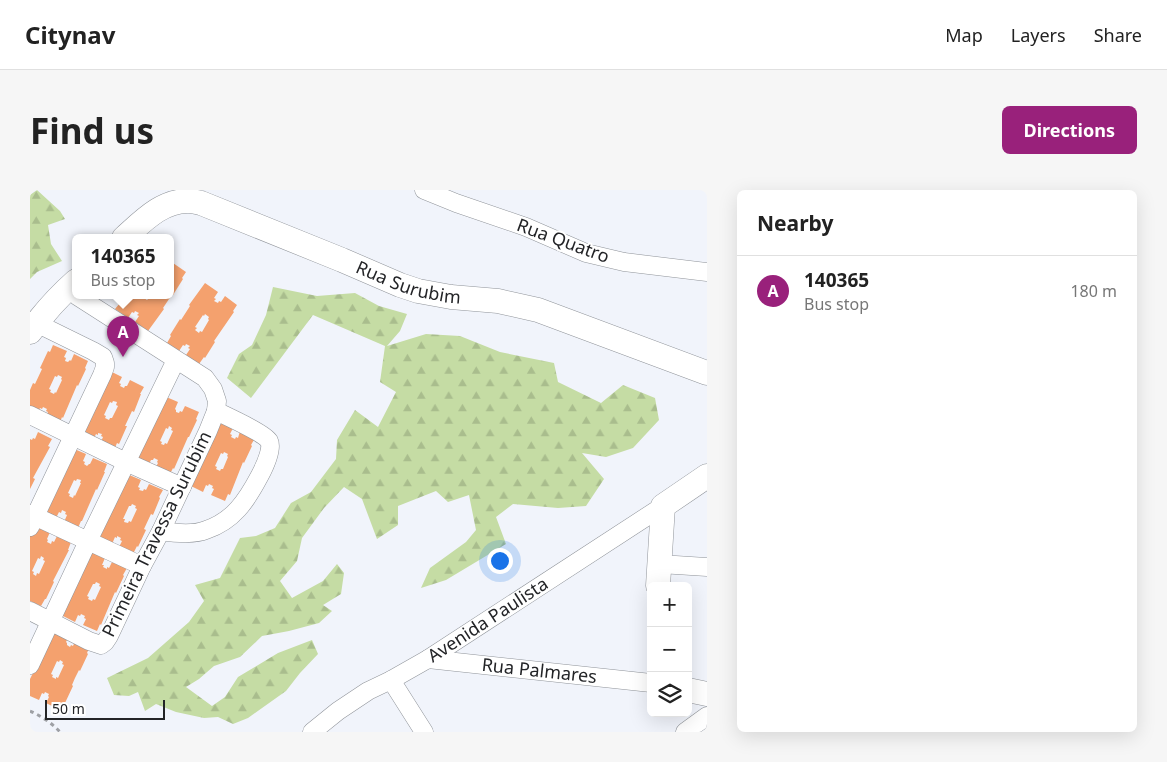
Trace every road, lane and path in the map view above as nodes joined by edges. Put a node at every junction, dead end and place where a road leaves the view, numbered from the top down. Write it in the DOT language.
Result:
graph roads {
  1 [pos="424,190"];
  2 [pos="200,196"];
  3 [pos="128,234"];
  4 [pos="707,272"];
  5 [pos="72,292"];
  6 [pos="87,299"];
  7 [pos="33,327"];
  8 [pos="176,360"];
  9 [pos="707,373"];
  10 [pos="216,411"];
  11 [pos="30,416"];
  12 [pos="74,436"];
  13 [pos="126,462"];
  14 [pos="707,476"];
  15 [pos="182,486"];
  16 [pos="663,506"];
  17 [pos="32,519"];
  18 [pos="161,531"];
  19 [pos="88,541"];
  20 [pos="142,566"];
  21 [pos="707,568"];
  22 [pos="659,575"];
  23 [pos="30,611"];
  24 [pos="51,621"];
  25 [pos="428,659"];
  26 [pos="30,665"];
  27 [pos="391,680"];
  28 [pos="647,683"];
  29 [pos="692,691"];
  30 [pos="707,694"];
  31 [pos="30,710"];
  32 [pos="707,716"];
  33 [pos="60,732"];
  34 [pos="312,732"];
  35 [pos="424,732"];
  36 [pos="685,732"];
  1 -- 4 [label="street, Rua Quatro"];
  2 -- 3 [label="street, Rua Surubim"];
  2 -- 9 [label="street, Rua Surubim"];
  5 -- 7 [label="street"];
  6 -- 8 [label="street"];
  7 -- 12 [label="street"];
  8 -- 10 [label="street, Primeira Travessa Surubim"];
  8 -- 13 [label="street"];
  10 -- 15 [label="street, Primeira Travessa Surubim"];
  10 -- 18 [label="street"];
  11 -- 12 [label="street"];
  12 -- 13 [label="street"];
  12 -- 17 [label="street"];
  13 -- 15 [label="street"];
  13 -- 19 [label="street"];
  14 -- 16 [label="street, Avenida Paulista"];
  15 -- 18 [label="street, Primeira Travessa Surubim"];
  16 -- 22 [label="street"];
  16 -- 25 [label="street, Avenida Paulista"];
  17 -- 19 [label="street"];
  18 -- 20 [label="street, Primeira Travessa Surubim"];
  19 -- 20 [label="street"];
  19 -- 24 [label="street"];
  20 -- 24 [label="street, Primeira Travessa Surubim"];
  21 -- 22 [label="street"];
  23 -- 24 [label="street, Primeira Travessa Surubim"];
  24 -- 26 [label="street"];
  25 -- 27 [label="street, Avenida Paulista"];
  25 -- 28 [label="street, Rua Palmares"];
  27 -- 34 [label="street, Avenida Paulista"];
  27 -- 35 [label="street"];
  29 -- 30 [label="street"];
  31 -- 33 [label="path"];
  32 -- 36 [label="street"];
}
